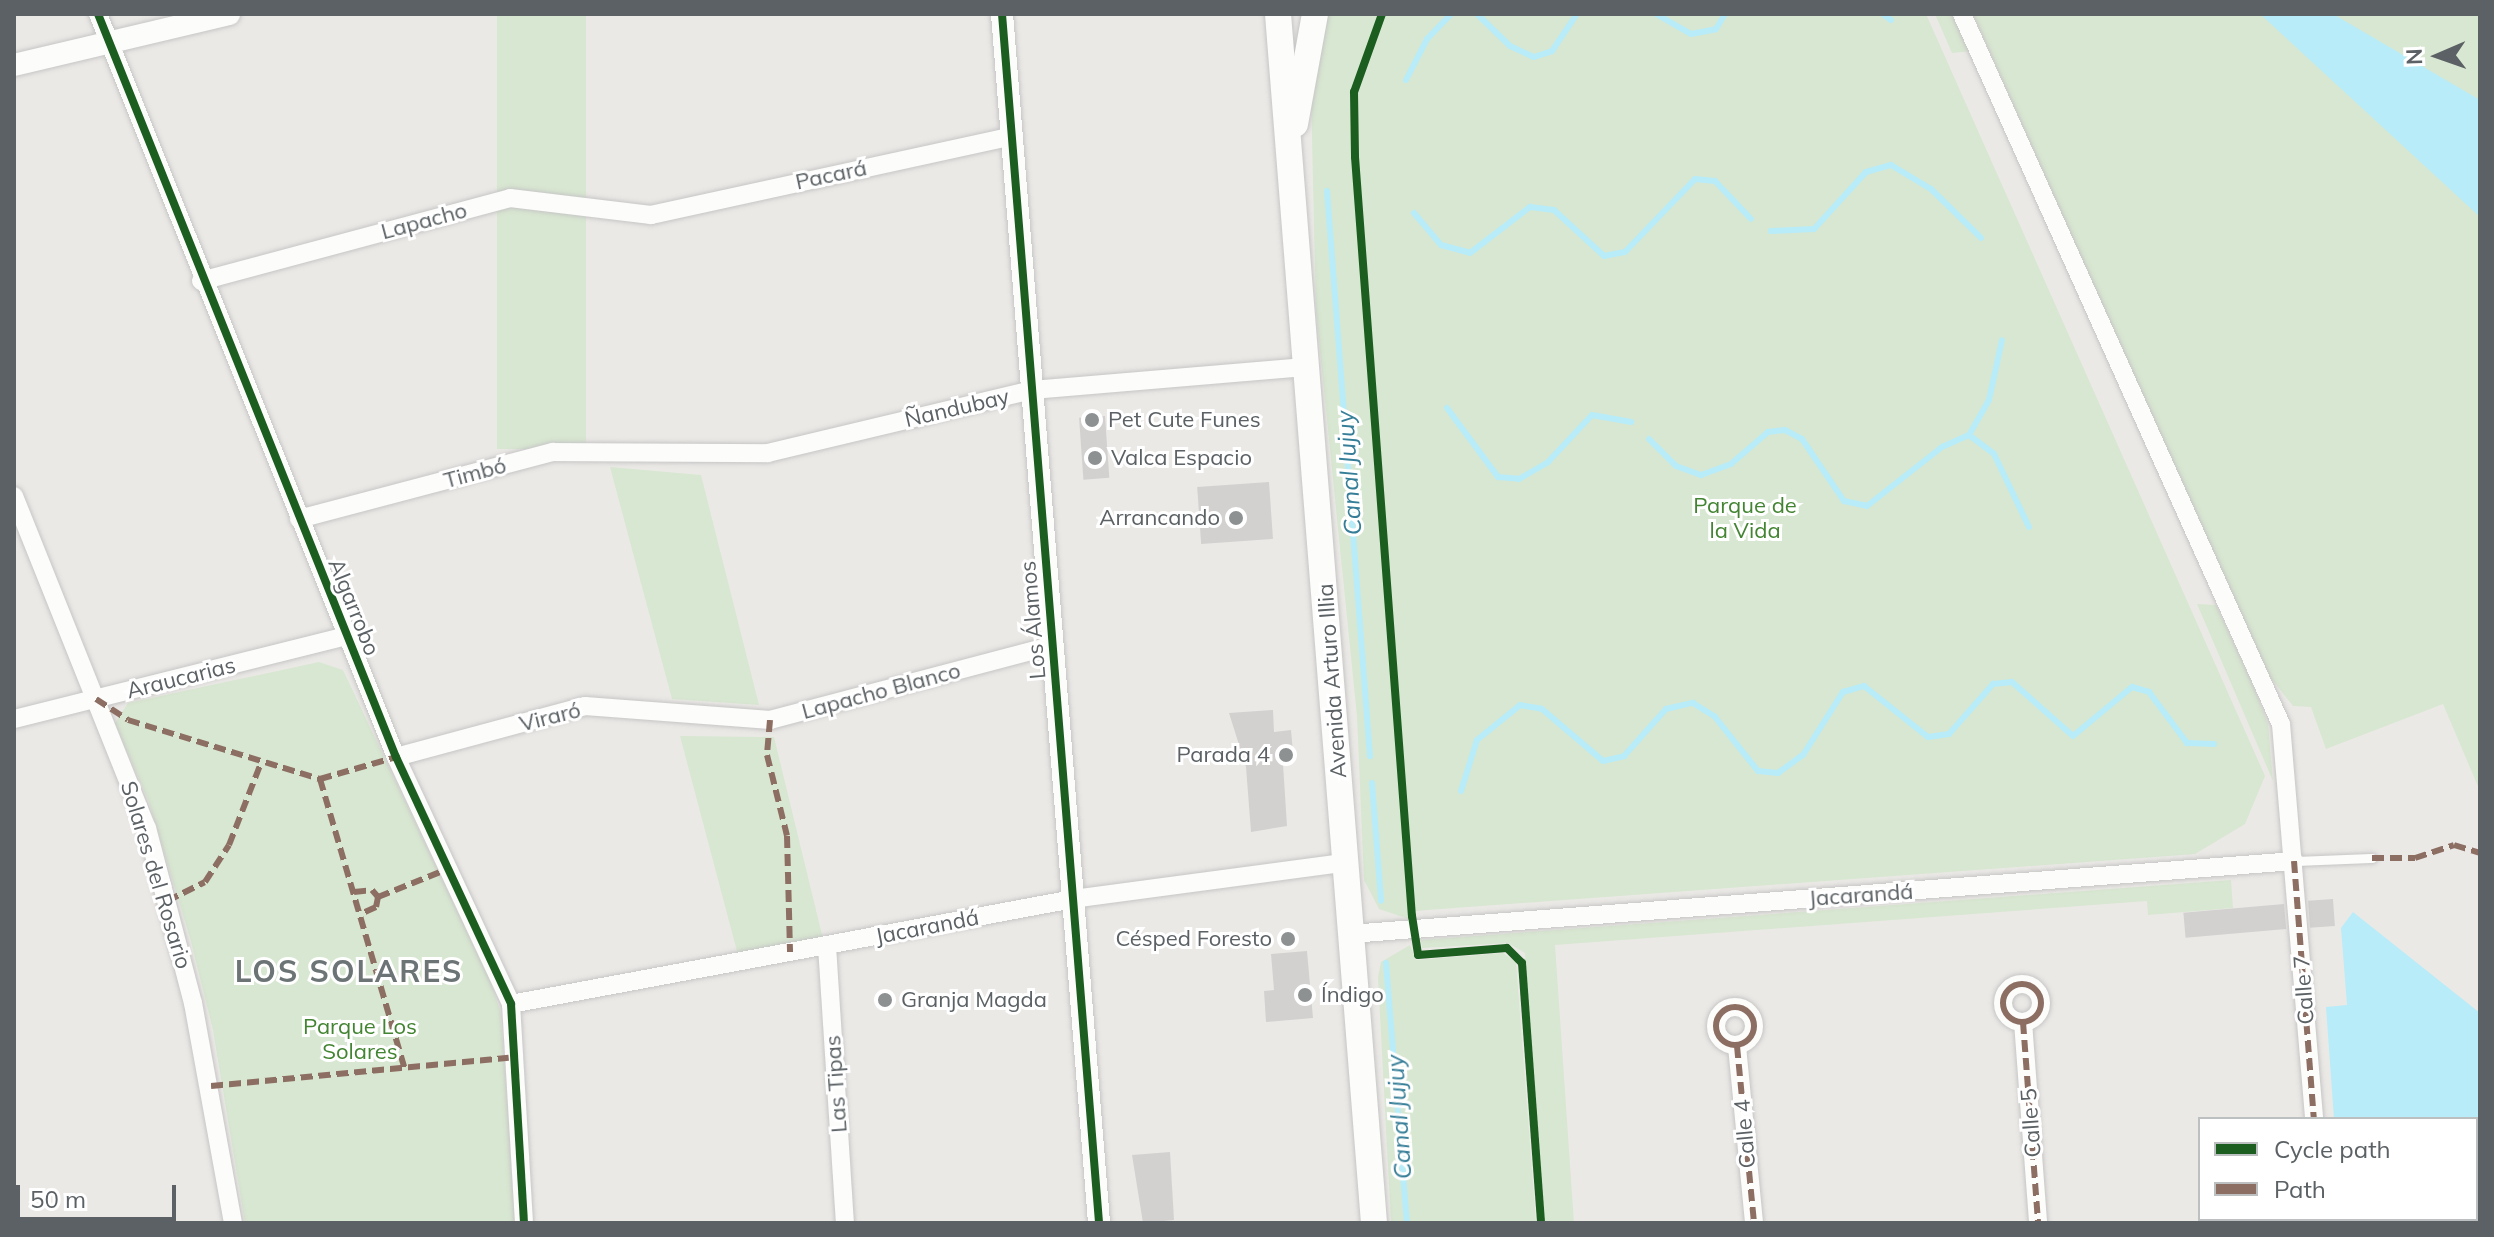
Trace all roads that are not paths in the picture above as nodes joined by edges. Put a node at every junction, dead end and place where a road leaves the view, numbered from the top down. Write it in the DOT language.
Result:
graph roads {
  1 [pos="98,14"];
  2 [pos="229,14"];
  3 [pos="1002,14"];
  4 [pos="1278,14"];
  5 [pos="1315,14"];
  6 [pos="1962,14"];
  7 [pos="105,45"];
  8 [pos="14,65"];
  9 [pos="1012,136"];
  10 [pos="1292,139"];
  11 [pos="651,215"];
  12 [pos="201,281"];
  13 [pos="1308,367"];
  14 [pos="1032,390"];
  15 [pos="655,453"];
  16 [pos="14,496"];
  17 [pos="299,519"];
  18 [pos="347,636"];
  19 [pos="1053,645"];
  20 [pos="96,699"];
  21 [pos="708,716"];
  22 [pos="14,719"];
  23 [pos="396,757"];
  24 [pos="2372,858"];
  25 [pos="2294,861"];
  26 [pos="1344,863"];
  27 [pos="1073,899"];
  28 [pos="1350,934"];
  29 [pos="827,946"];
  30 [pos="511,1004"];
  31 [pos="2023,1022"];
  32 [pos="1737,1046"];
  33 [pos="2314,1117"];
  34 [pos="233,1223"];
  35 [pos="524,1223"];
  36 [pos="845,1223"];
  37 [pos="1099,1223"];
  38 [pos="1374,1223"];
  39 [pos="1754,1223"];
  40 [pos="2038,1223"];
  1 -- 7 [label="street, Algarrobo"];
  2 -- 7 [label="street"];
  3 -- 9 [label="street, Los Álamos"];
  4 -- 10 [label="main road, Avenida Arturo Illia"];
  5 -- 10 [label="main road, Avenida Arturo Illia"];
  6 -- 25 [label="street, Calle 7"];
  7 -- 8 [label="street"];
  7 -- 12 [label="street, Algarrobo"];
  9 -- 11 [label="street, Pacará"];
  9 -- 14 [label="street, Los Álamos"];
  10 -- 13 [label="main road, Avenida Arturo Illia"];
  11 -- 12 [label="street, Lapacho"];
  12 -- 17 [label="street, Algarrobo"];
  13 -- 14 [label="street, Ñandubay"];
  13 -- 26 [label="main road, Avenida Arturo Illia"];
  14 -- 15 [label="street, Ñandubay"];
  14 -- 19 [label="street, Los Álamos"];
  15 -- 17 [label="street, Timbó"];
  16 -- 20 [label="street, Solares del Rosario"];
  17 -- 18 [label="street, Algarrobo"];
  18 -- 20 [label="street, Araucarias"];
  18 -- 23 [label="street, Algarrobo"];
  19 -- 21 [label="street, Lapacho Blanco"];
  19 -- 27 [label="street, Los Álamos"];
  20 -- 22 [label="street, Araucarias"];
  20 -- 34 [label="street, Solares del Rosario"];
  21 -- 23 [label="street, Viraró"];
  23 -- 30 [label="street, Algarrobo"];
  24 -- 25 [label="lane, Jacarandá"];
  25 -- 28 [label="street, Jacarandá"];
  25 -- 33 [label="street, Calle 7"];
  26 -- 27 [label="street, Jacarandá"];
  26 -- 28 [label="main road, Avenida Arturo Illia"];
  27 -- 29 [label="street, Jacarandá"];
  27 -- 37 [label="street, Los Álamos"];
  28 -- 38 [label="main road, Avenida Arturo Illia"];
  29 -- 30 [label="street, Jacarandá"];
  29 -- 36 [label="street, Las Tipas"];
  30 -- 35 [label="street, Algarrobo"];
  31 -- 40 [label="street, Calle 5"];
  32 -- 39 [label="street, Calle 4"];
}
